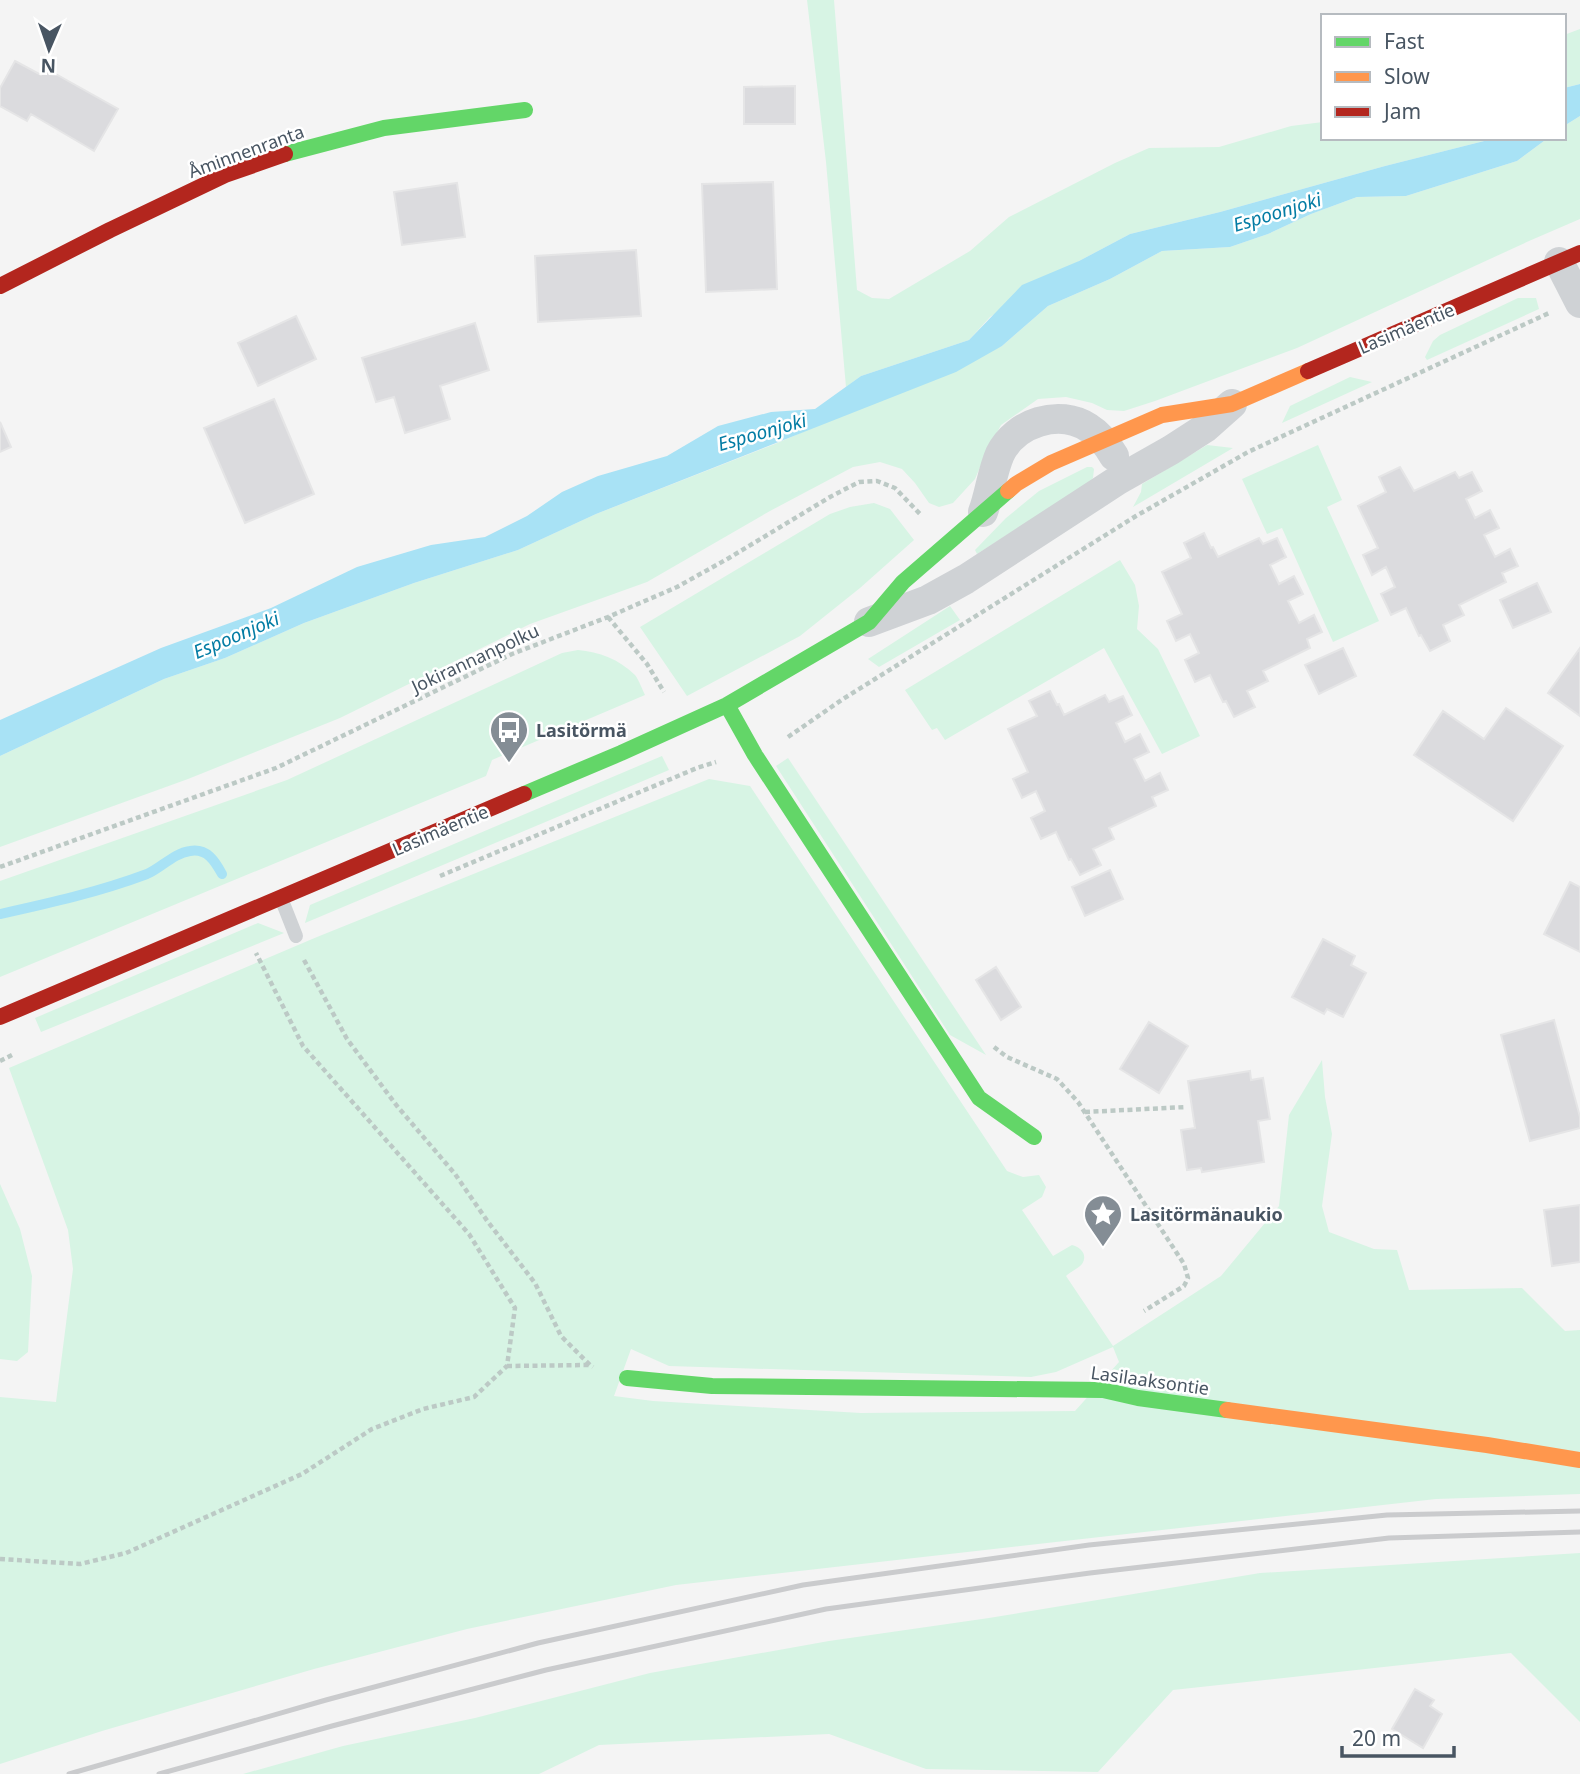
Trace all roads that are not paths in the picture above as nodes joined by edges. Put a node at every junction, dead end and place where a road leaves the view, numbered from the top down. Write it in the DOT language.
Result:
graph roads {
  1 [pos="525,110"];
  2 [pos="1569,257"];
  3 [pos="0,286"];
  4 [pos="1579,301"];
  5 [pos="1231,404"];
  6 [pos="1103,441"];
  7 [pos="1118,480"];
  8 [pos="983,512"];
  9 [pos="869,622"];
  10 [pos="727,705"];
  11 [pos="281,898"];
  12 [pos="297,942"];
  13 [pos="0,1017"];
  14 [pos="1034,1137"];
  15 [pos="627,1378"];
  16 [pos="1580,1460"];
  1 -- 3 [label="street, Åminnenranta"];
  2 -- 4 [label="street"];
  2 -- 5 [label="street, Lasimäentie"];
  5 -- 6 [label="street, Lasimäentie"];
  5 -- 7 [label="street, Lasimäentie"];
  6 -- 7 [label="street"];
  6 -- 8 [label="street, Lasimäentie"];
  6 -- 8 [label="street"];
  7 -- 9 [label="street, Lasimäentie"];
  8 -- 9 [label="street, Lasimäentie"];
  9 -- 10 [label="street, Lasimäentie"];
  10 -- 11 [label="street, Lasimäentie"];
  10 -- 14 [label="street"];
  11 -- 12 [label="lane"];
  11 -- 13 [label="street, Lasimäentie"];
  15 -- 16 [label="street, Lasilaaksontie"];
}
